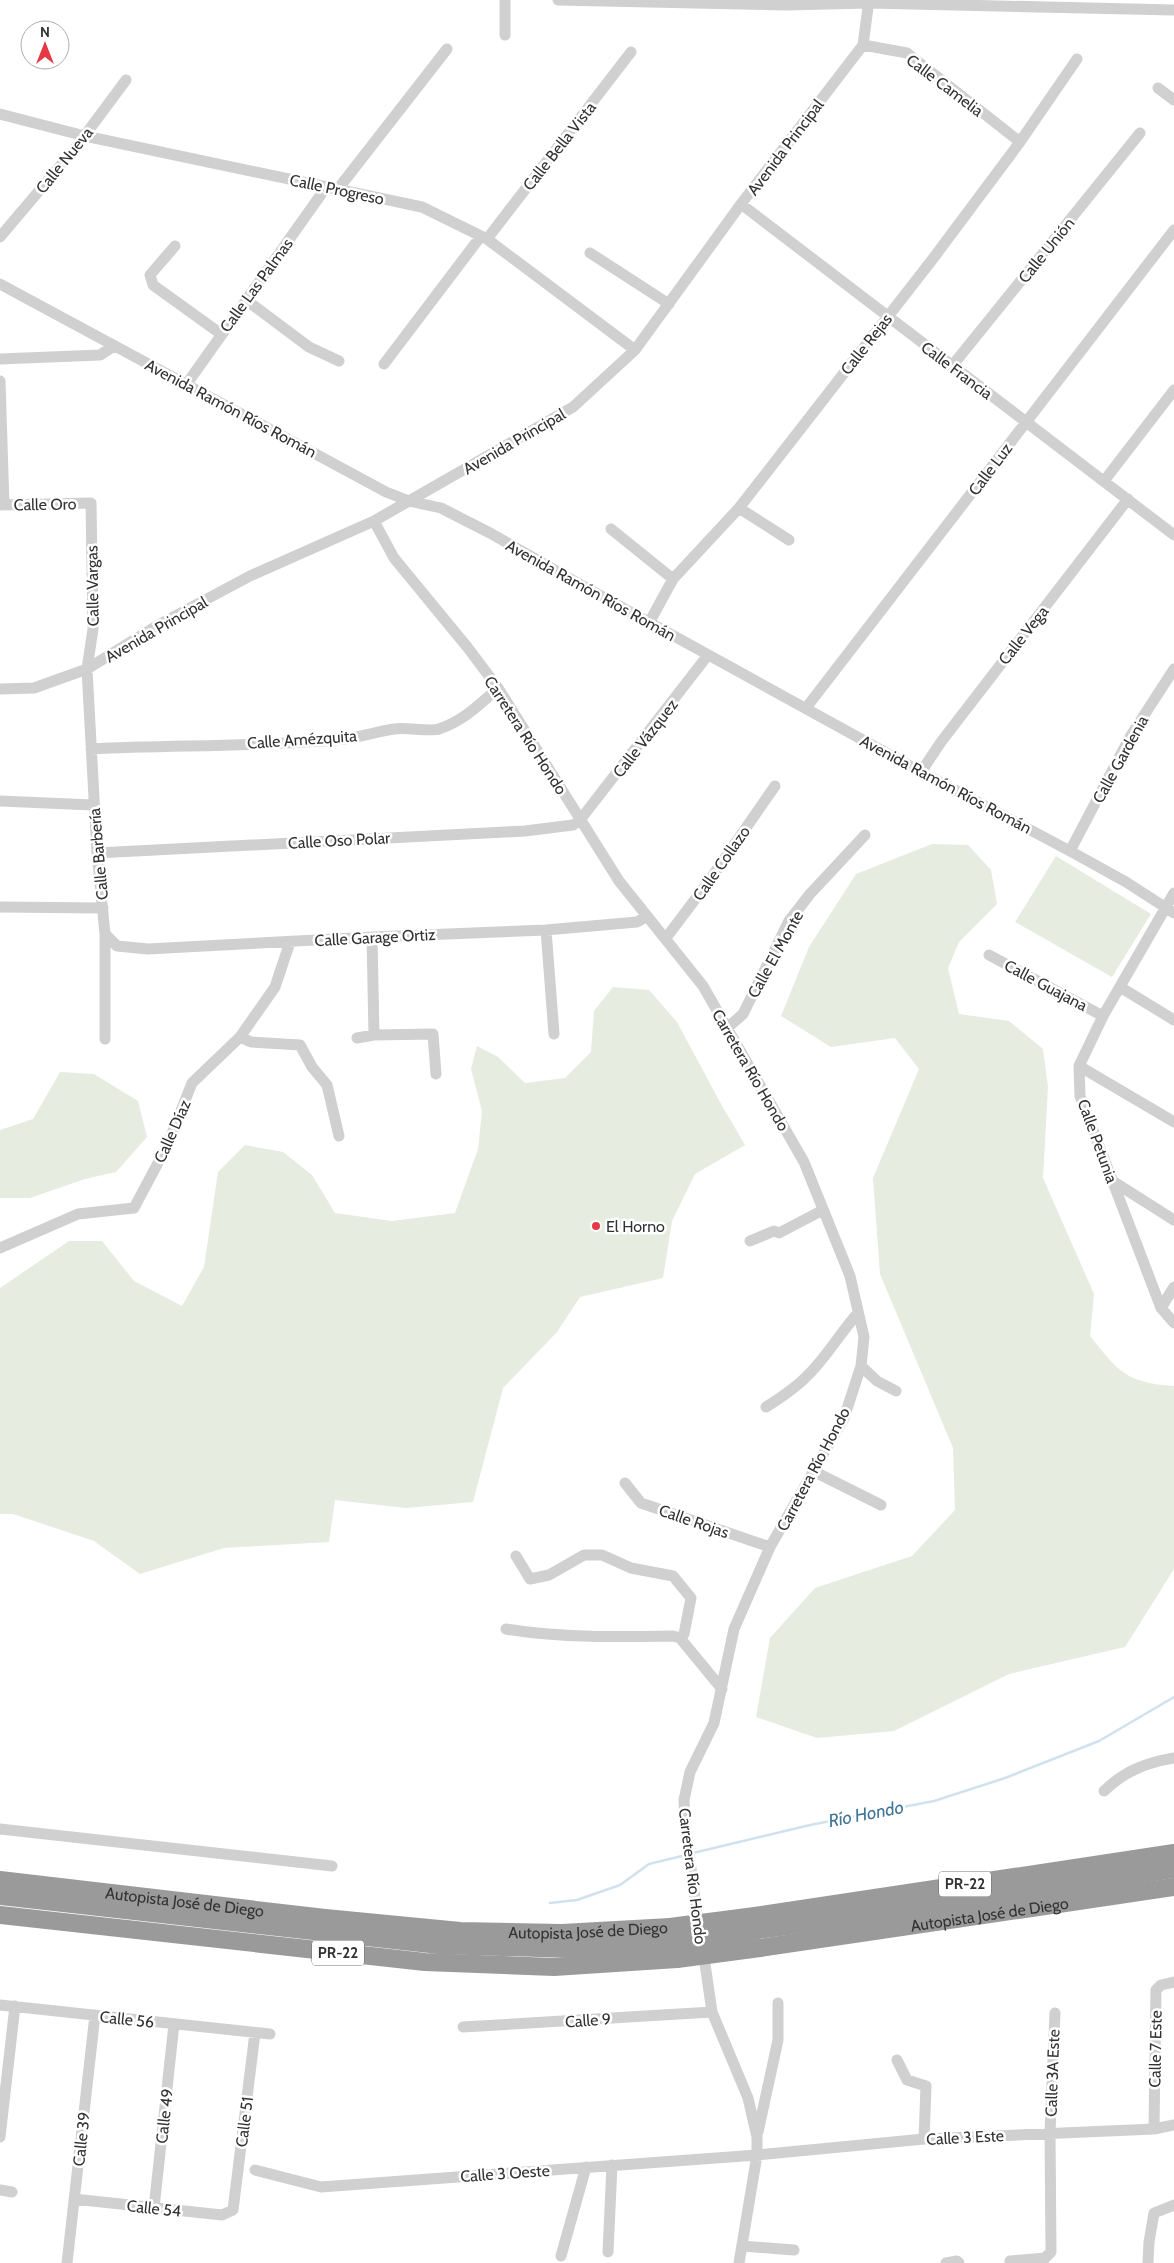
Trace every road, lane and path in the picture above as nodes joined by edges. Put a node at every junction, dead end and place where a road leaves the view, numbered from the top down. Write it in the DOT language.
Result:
graph roads {
  1 [pos="505,0"];
  2 [pos="558,0"];
  3 [pos="625,1"];
  4 [pos="706,2"];
  5 [pos="786,2"];
  6 [pos="869,2"];
  7 [pos="1033,4"];
  8 [pos="1174,10"];
  9 [pos="505,35"];
  10 [pos="863,45"];
  11 [pos="447,49"];
  12 [pos="630,52"];
  13 [pos="1077,59"];
  14 [pos="126,80"];
  15 [pos="1158,88"];
  16 [pos="1174,100"];
  17 [pos="0,114"];
  18 [pos="1140,133"];
  19 [pos="85,136"];
  20 [pos="1020,142"];
  21 [pos="332,187"];
  22 [pos="741,204"];
  23 [pos="1174,230"];
  24 [pos="0,237"];
  25 [pos="484,238"];
  26 [pos="175,246"];
  27 [pos="590,253"];
  28 [pos="1,288"];
  29 [pos="246,300"];
  30 [pos="669,304"];
  31 [pos="888,316"];
  32 [pos="221,334"];
  33 [pos="114,346"];
  34 [pos="635,350"];
  35 [pos="0,359"];
  36 [pos="339,361"];
  37 [pos="384,364"];
  38 [pos="952,366"];
  39 [pos="0,381"];
  40 [pos="186,385"];
  41 [pos="1174,390"];
  42 [pos="1026,422"];
  43 [pos="1104,481"];
  44 [pos="1128,499"];
  45 [pos="409,501"];
  46 [pos="91,503"];
  47 [pos="2,505"];
  48 [pos="739,508"];
  49 [pos="374,521"];
  50 [pos="611,530"];
  51 [pos="1174,535"];
  52 [pos="789,540"];
  53 [pos="673,579"];
  54 [pos="649,623"];
  55 [pos="708,655"];
  56 [pos="87,669"];
  57 [pos="1174,669"];
  58 [pos="498,688"];
  59 [pos="0,690"];
  60 [pos="806,708"];
  61 [pos="91,749"];
  62 [pos="921,772"];
  63 [pos="775,786"];
  64 [pos="0,801"];
  65 [pos="93,805"];
  66 [pos="580,820"];
  67 [pos="865,835"];
  68 [pos="1070,851"];
  69 [pos="97,853"];
  70 [pos="1174,893"];
  71 [pos="0,908"];
  72 [pos="103,908"];
  73 [pos="1170,910"];
  74 [pos="647,916"];
  75 [pos="546,930"];
  76 [pos="105,934"];
  77 [pos="372,937"];
  78 [pos="666,938"];
  79 [pos="290,942"];
  80 [pos="989,955"];
  81 [pos="1120,987"];
  82 [pos="1104,1016"];
  83 [pos="1174,1020"];
  84 [pos="727,1028"];
  85 [pos="554,1034"];
  86 [pos="374,1035"];
  87 [pos="240,1037"];
  88 [pos="105,1038"];
  89 [pos="357,1038"];
  90 [pos="1079,1066"];
  91 [pos="436,1074"];
  92 [pos="1174,1122"];
  93 [pos="339,1136"];
  94 [pos="1114,1182"];
  95 [pos="823,1210"];
  96 [pos="1174,1220"];
  97 [pos="750,1241"];
  98 [pos="0,1248"];
  99 [pos="1174,1287"];
  100 [pos="1160,1308"];
  101 [pos="858,1313"];
  102 [pos="1174,1323"];
  103 [pos="861,1366"];
  104 [pos="896,1391"];
  105 [pos="766,1407"];
  106 [pos="815,1472"];
  107 [pos="625,1483"];
  108 [pos="881,1505"];
  109 [pos="770,1547"];
  110 [pos="516,1556"];
  111 [pos="506,1629"];
  112 [pos="680,1638"];
  113 [pos="722,1689"];
  114 [pos="1174,1758"];
  115 [pos="1104,1792"];
  116 [pos="0,1829"];
  117 [pos="1174,1853"];
  118 [pos="332,1866"];
  119 [pos="1174,1869"];
  120 [pos="0,1880"];
  121 [pos="1174,1887"];
  122 [pos="0,1896"];
  123 [pos="0,1915"];
  124 [pos="756,1923"];
  125 [pos="671,1934"];
  126 [pos="1174,1982"];
  127 [pos="778,2003"];
  128 [pos="0,2005"];
  129 [pos="15,2006"];
  130 [pos="712,2012"];
  131 [pos="1054,2013"];
  132 [pos="95,2015"];
  133 [pos="174,2024"];
  134 [pos="463,2027"];
  135 [pos="255,2033"];
  136 [pos="270,2034"];
  137 [pos="897,2060"];
  138 [pos="1174,2125"];
  139 [pos="1154,2129"];
  140 [pos="1050,2132"];
  141 [pos="0,2137"];
  142 [pos="757,2137"];
  143 [pos="924,2139"];
  144 [pos="756,2155"];
  145 [pos="612,2165"];
  146 [pos="586,2167"];
  147 [pos="255,2170"];
  148 [pos="74,2199"];
  149 [pos="1174,2205"];
  150 [pos="154,2208"];
  151 [pos="233,2210"];
  152 [pos="742,2246"];
  153 [pos="794,2250"];
  154 [pos="608,2252"];
  155 [pos="561,2256"];
  156 [pos="1010,2262"];
  157 [pos="67,2263"];
  158 [pos="740,2263"];
  159 [pos="946,2263"];
  160 [pos="959,2263"];
  161 [pos="1148,2263"];
  1 -- 9 [label="street"];
  2 -- 3 [label="street"];
  3 -- 4 [label="street"];
  4 -- 5 [label="street"];
  5 -- 6 [label="street"];
  6 -- 7 [label="street"];
  6 -- 10 [label="street, Avenida Principal"];
  7 -- 8 [label="street"];
  10 -- 20 [label="street, Calle Camelia"];
  10 -- 22 [label="street, Avenida Principal"];
  11 -- 21 [label="street, Calle Las Palmas"];
  12 -- 25 [label="street, Calle Bella Vista"];
  13 -- 20 [label="street, Calle Rejas"];
  14 -- 19 [label="street, Calle Nueva"];
  15 -- 16 [label="street"];
  17 -- 19 [label="street, Calle Progreso"];
  18 -- 38 [label="street, Calle Unión"];
  19 -- 21 [label="street, Calle Progreso"];
  19 -- 24 [label="street, Calle Nueva"];
  20 -- 31 [label="street, Calle Rejas"];
  21 -- 25 [label="street, Calle Progreso"];
  21 -- 29 [label="street, Calle Las Palmas"];
  22 -- 30 [label="street, Avenida Principal"];
  22 -- 31 [label="street, Calle Francia"];
  23 -- 42 [label="street, Calle Luz"];
  25 -- 34 [label="street, Calle Progreso"];
  25 -- 37 [label="street, Calle Bella Vista"];
  26 -- 32 [label="street"];
  27 -- 30 [label="street"];
  28 -- 33 [label="street, Avenida Ramón Ríos Román"];
  29 -- 32 [label="street, Calle Las Palmas"];
  29 -- 36 [label="street"];
  30 -- 34 [label="street, Avenida Principal"];
  31 -- 38 [label="street, Calle Francia"];
  31 -- 48 [label="street, Calle Rejas"];
  32 -- 40 [label="street, Calle Las Palmas"];
  33 -- 35 [label="street"];
  33 -- 40 [label="street, Avenida Ramón Ríos Román"];
  34 -- 45 [label="street, Avenida Principal"];
  38 -- 42 [label="street, Calle Francia"];
  39 -- 47 [label="street"];
  40 -- 45 [label="street, Avenida Ramón Ríos Román"];
  41 -- 43 [label="street"];
  42 -- 43 [label="street, Calle Francia"];
  42 -- 60 [label="street, Calle Luz"];
  43 -- 44 [label="street, Calle Francia"];
  44 -- 51 [label="street, Calle Francia"];
  44 -- 62 [label="street, Calle Vega"];
  45 -- 49 [label="street, Avenida Principal"];
  45 -- 54 [label="street, Avenida Ramón Ríos Román"];
  46 -- 47 [label="street, Calle Oro"];
  46 -- 56 [label="street, Calle Vargas"];
  48 -- 52 [label="street"];
  48 -- 53 [label="street, Calle Rejas"];
  49 -- 56 [label="street, Avenida Principal"];
  49 -- 58 [label="street, Carretera Río Hondo"];
  50 -- 53 [label="street"];
  53 -- 54 [label="street, Calle Rejas"];
  54 -- 55 [label="street, Avenida Ramón Ríos Román"];
  55 -- 60 [label="street, Avenida Ramón Ríos Román"];
  55 -- 66 [label="street, Calle Vázquez"];
  56 -- 59 [label="street, Avenida Principal"];
  56 -- 61 [label="street, Calle Barbería"];
  57 -- 68 [label="street, Calle Gardenia"];
  58 -- 61 [label="street, Calle Amézquita"];
  58 -- 66 [label="street, Carretera Río Hondo"];
  60 -- 62 [label="street, Avenida Ramón Ríos Román"];
  61 -- 65 [label="street, Calle Barbería"];
  62 -- 68 [label="street, Avenida Ramón Ríos Román"];
  63 -- 78 [label="street, Calle Collazo"];
  64 -- 65 [label="street"];
  65 -- 69 [label="street, Calle Barbería"];
  66 -- 69 [label="street, Calle Oso Polar"];
  66 -- 74 [label="street, Carretera Río Hondo"];
  67 -- 84 [label="street, Calle El Monte"];
  68 -- 73 [label="street, Avenida Ramón Ríos Román"];
  69 -- 72 [label="street, Calle Barbería"];
  70 -- 73 [label="street, Calle Petunia"];
  71 -- 72 [label="street"];
  72 -- 76 [label="street, Calle Barbería"];
  73 -- 81 [label="street, Calle Petunia"];
  74 -- 75 [label="street, Calle Garage Ortiz"];
  74 -- 78 [label="street, Carretera Río Hondo"];
  75 -- 77 [label="street, Calle Garage Ortiz"];
  75 -- 85 [label="street"];
  76 -- 79 [label="street, Calle Garage Ortiz"];
  76 -- 88 [label="street, Calle Barbería"];
  77 -- 79 [label="street, Calle Garage Ortiz"];
  77 -- 86 [label="street"];
  78 -- 84 [label="street, Carretera Río Hondo"];
  79 -- 87 [label="street, Calle Díaz"];
  80 -- 82 [label="street, Calle Guajana"];
  81 -- 82 [label="street, Calle Petunia"];
  81 -- 83 [label="street"];
  82 -- 90 [label="street, Calle Petunia"];
  84 -- 95 [label="street, Carretera Río Hondo"];
  86 -- 89 [label="street"];
  86 -- 91 [label="street"];
  87 -- 93 [label="street"];
  87 -- 98 [label="street, Calle Díaz"];
  90 -- 92 [label="street"];
  90 -- 94 [label="street, Calle Petunia"];
  94 -- 96 [label="street"];
  94 -- 100 [label="street, Calle Petunia"];
  95 -- 97 [label="street"];
  95 -- 101 [label="street, Carretera Río Hondo"];
  99 -- 100 [label="street"];
  100 -- 102 [label="street, Calle Petunia"];
  101 -- 103 [label="street, Carretera Río Hondo"];
  101 -- 105 [label="street"];
  103 -- 104 [label="street"];
  103 -- 106 [label="street, Carretera Río Hondo"];
  106 -- 108 [label="street"];
  106 -- 109 [label="street, Carretera Río Hondo"];
  107 -- 109 [label="street, Calle Rojas"];
  109 -- 113 [label="street, Carretera Río Hondo"];
  110 -- 112 [label="street"];
  111 -- 112 [label="street"];
  112 -- 113 [label="street"];
  113 -- 130 [label="street, Carretera Río Hondo"];
  114 -- 115 [label="street"];
  116 -- 118 [label="street"];
  117 -- 124 [label="highway, Autopista José de Diego / PR-22"];
  119 -- 124 [label="highway"];
  120 -- 125 [label="highway, Autopista José de Diego / PR-22"];
  121 -- 123 [label="highway, Autopista José de Diego / PR-22, bridge"];
  122 -- 125 [label="highway"];
  124 -- 125 [label="highway, Autopista José de Diego / PR-22, bridge"];
  126 -- 139 [label="street, Calle 7 Este"];
  127 -- 142 [label="street"];
  128 -- 129 [label="street, Calle 56"];
  129 -- 132 [label="street, Calle 56"];
  129 -- 141 [label="street"];
  130 -- 134 [label="street, Calle 9"];
  130 -- 142 [label="street, Carretera Río Hondo"];
  131 -- 140 [label="street, Calle 3A Este"];
  132 -- 133 [label="street, Calle 56"];
  132 -- 148 [label="street, Calle 39"];
  133 -- 135 [label="street, Calle 56"];
  133 -- 150 [label="street, Calle 49"];
  135 -- 136 [label="street, Calle 56"];
  135 -- 151 [label="street, Calle 51"];
  137 -- 143 [label="street"];
  138 -- 139 [label="street, Calle 3 Este"];
  139 -- 140 [label="street, Calle 3 Este"];
  140 -- 143 [label="street, Calle 3 Este"];
  140 -- 156 [label="street, Calle 3A Este"];
  142 -- 144 [label="street, Carretera Río Hondo"];
  143 -- 144 [label="street, Calle 3 Este"];
  144 -- 145 [label="street, Calle 3 Oeste"];
  144 -- 152 [label="street, Carretera Río Hondo"];
  145 -- 146 [label="street, Calle 3 Oeste"];
  145 -- 154 [label="street"];
  146 -- 147 [label="street, Calle 3 Oeste"];
  146 -- 155 [label="street"];
  148 -- 150 [label="street, Calle 54"];
  148 -- 157 [label="street, Calle 39"];
  149 -- 161 [label="street"];
  150 -- 151 [label="street, Calle 54"];
  152 -- 153 [label="street"];
  152 -- 158 [label="street, Carretera Río Hondo"];
  159 -- 160 [label="street"];
}
